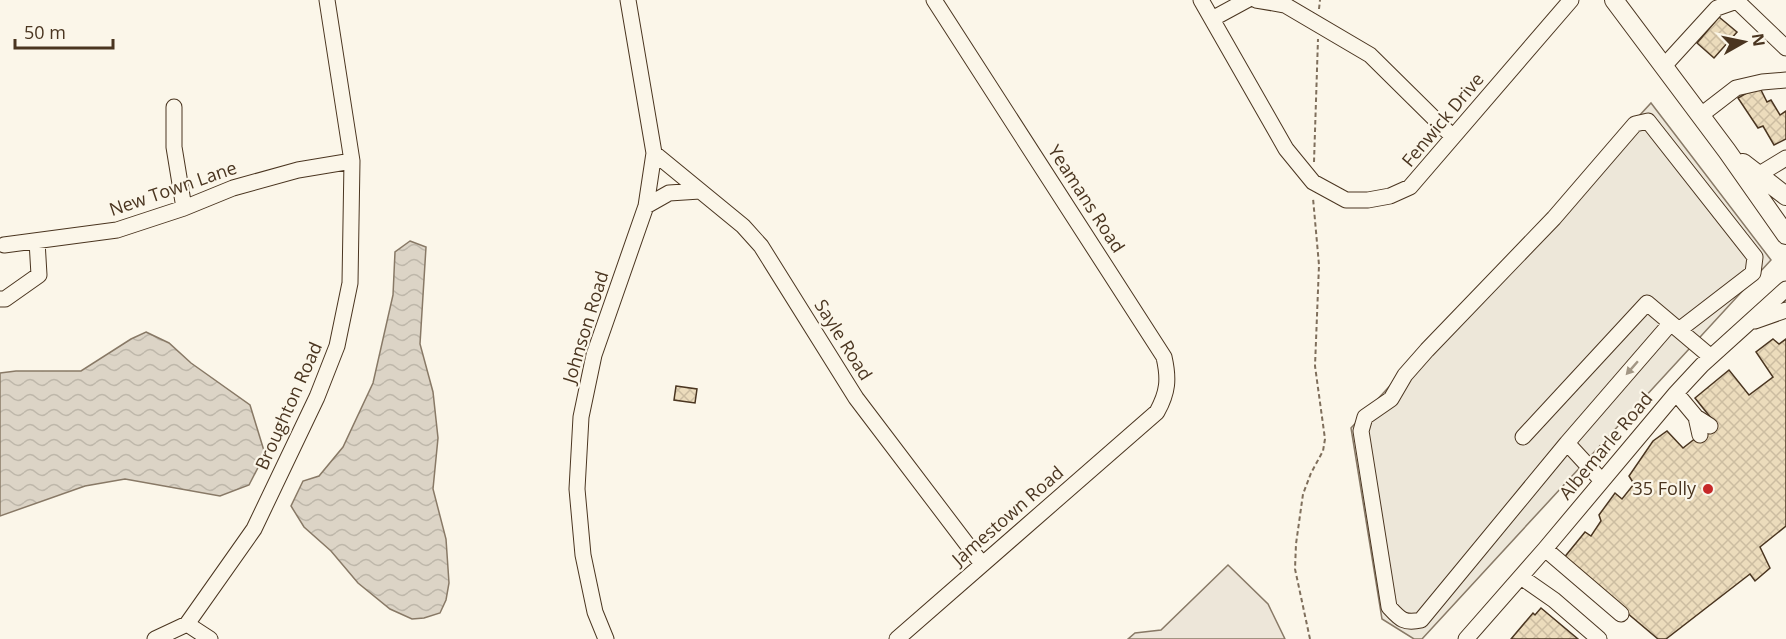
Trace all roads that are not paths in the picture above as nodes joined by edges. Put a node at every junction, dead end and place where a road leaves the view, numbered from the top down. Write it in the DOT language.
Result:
graph roads {
  1 [pos="327,0"];
  2 [pos="628,0"];
  3 [pos="934,0"];
  4 [pos="1201,0"];
  5 [pos="1246,0"];
  6 [pos="1256,0"];
  7 [pos="1571,0"];
  8 [pos="1614,0"];
  9 [pos="1212,19"];
  10 [pos="1786,48"];
  11 [pos="1664,66"];
  12 [pos="1786,80"];
  13 [pos="174,107"];
  14 [pos="1701,115"];
  15 [pos="1453,137"];
  16 [pos="1727,151"];
  17 [pos="654,153"];
  18 [pos="1786,158"];
  19 [pos="352,161"];
  20 [pos="1758,175"];
  21 [pos="700,191"];
  22 [pos="1786,196"];
  23 [pos="646,206"];
  24 [pos="184,208"];
  25 [pos="1786,235"];
  26 [pos="37,241"];
  27 [pos="4,245"];
  28 [pos="1786,289"];
  29 [pos="0,298"];
  30 [pos="1786,310"];
  31 [pos="1747,324"];
  32 [pos="1675,327"];
  33 [pos="1711,357"];
  34 [pos="1676,393"];
  35 [pos="1144,423"];
  36 [pos="1705,430"];
  37 [pos="1523,437"];
  38 [pos="1567,443"];
  39 [pos="1602,481"];
  40 [pos="1545,549"];
  41 [pos="982,564"];
  42 [pos="1521,577"];
  43 [pos="1621,614"];
  44 [pos="187,624"];
  45 [pos="155,639"];
  46 [pos="210,639"];
  47 [pos="606,639"];
  48 [pos="897,639"];
  49 [pos="1466,639"];
  50 [pos="1599,639"];
  1 -- 19 [label="street, Broughton Road"];
  2 -- 17 [label="street, Johnson Road"];
  3 -- 35 [label="street, Yeamans Road"];
  4 -- 9 [label="street, Fenwick Drive"];
  5 -- 9 [label="street"];
  6 -- 15 [label="street"];
  7 -- 15 [label="street, Fenwick Drive"];
  8 -- 11 [label="main road"];
  9 -- 15 [label="street, Fenwick Drive"];
  10 -- 11 [label="street"];
  11 -- 14 [label="main road"];
  12 -- 14 [label="street"];
  13 -- 24 [label="street"];
  14 -- 16 [label="main road"];
  16 -- 20 [label="main road"];
  16 -- 25 [label="main road"];
  17 -- 21 [label="street, Sayle Road"];
  17 -- 23 [label="street, Johnson Road"];
  18 -- 20 [label="street"];
  19 -- 24 [label="street, New Town Lane"];
  19 -- 44 [label="street, Broughton Road"];
  20 -- 22 [label="main road"];
  21 -- 23 [label="street"];
  21 -- 41 [label="street, Sayle Road"];
  23 -- 47 [label="street, Johnson Road"];
  24 -- 26 [label="street, New Town Lane"];
  26 -- 27 [label="street, New Town Lane"];
  26 -- 29 [label="street"];
  28 -- 31 [label="street, Albemarle Road"];
  30 -- 31 [label="street"];
  31 -- 33 [label="street, Albemarle Road"];
  32 -- 33 [label="street"];
  32 -- 37 [label="street"];
  32 -- 38 [label="street, one-way"];
  32 -- 38 [label="street"];
  33 -- 34 [label="street, Albemarle Road"];
  34 -- 36 [label="street"];
  34 -- 39 [label="street, Albemarle Road"];
  35 -- 41 [label="street, Jamestown Road"];
  38 -- 39 [label="street"];
  39 -- 40 [label="street, Albemarle Road"];
  40 -- 42 [label="street, Albemarle Road"];
  40 -- 43 [label="street"];
  41 -- 48 [label="street, Jamestown Road"];
  42 -- 49 [label="street, Albemarle Road"];
  42 -- 50 [label="street"];
  44 -- 45 [label="street, Broughton Road"];
  44 -- 46 [label="street"];
}
